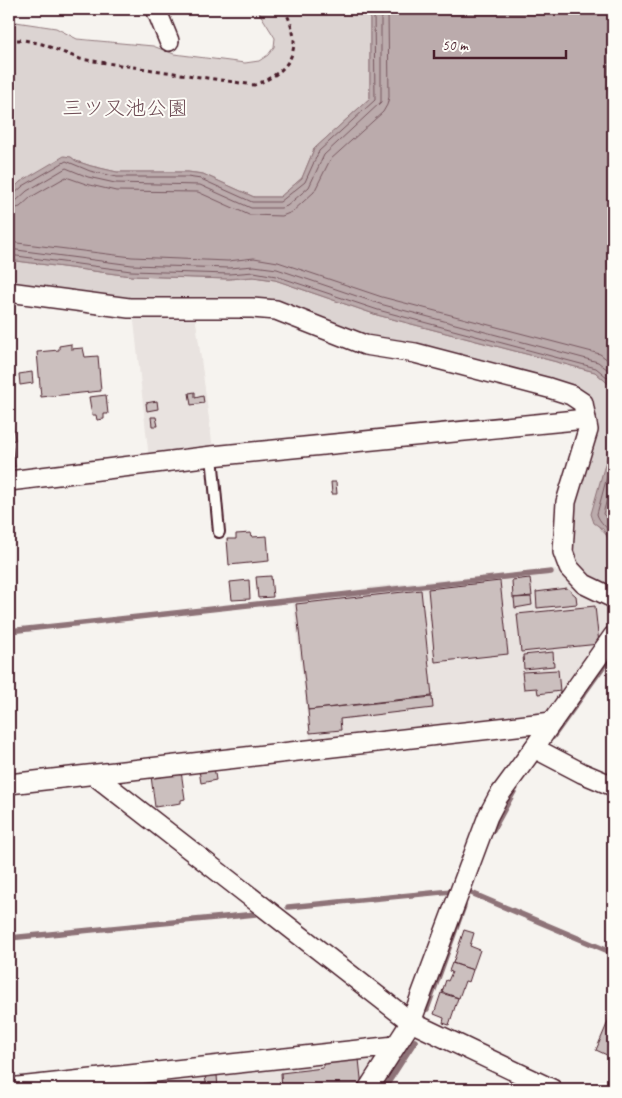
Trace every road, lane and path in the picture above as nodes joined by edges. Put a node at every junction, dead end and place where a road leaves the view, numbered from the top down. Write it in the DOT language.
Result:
graph roads {
  1 [pos="156,9"];
  2 [pos="284,9"];
  3 [pos="9,40"];
  4 [pos="169,41"];
  5 [pos="9,292"];
  6 [pos="586,419"];
  7 [pos="212,456"];
  8 [pos="9,480"];
  9 [pos="219,532"];
  10 [pos="613,598"];
  11 [pos="613,636"];
  12 [pos="552,722"];
  13 [pos="534,748"];
  14 [pos="94,775"];
  15 [pos="9,784"];
  16 [pos="613,786"];
  17 [pos="411,1022"];
  18 [pos="395,1046"];
  19 [pos="9,1088"];
  20 [pos="368,1089"];
  21 [pos="552,1089"];
  1 -- 4 [label="street"];
  2 -- 3 [label="path"];
  5 -- 6 [label="street"];
  6 -- 7 [label="street"];
  6 -- 10 [label="street"];
  7 -- 8 [label="street"];
  7 -- 9 [label="lane"];
  11 -- 12 [label="street"];
  12 -- 13 [label="street"];
  12 -- 14 [label="street"];
  13 -- 16 [label="street"];
  13 -- 17 [label="street"];
  14 -- 15 [label="street"];
  14 -- 17 [label="street"];
  17 -- 18 [label="street"];
  17 -- 21 [label="street"];
  18 -- 19 [label="street"];
  18 -- 20 [label="street"];
}
